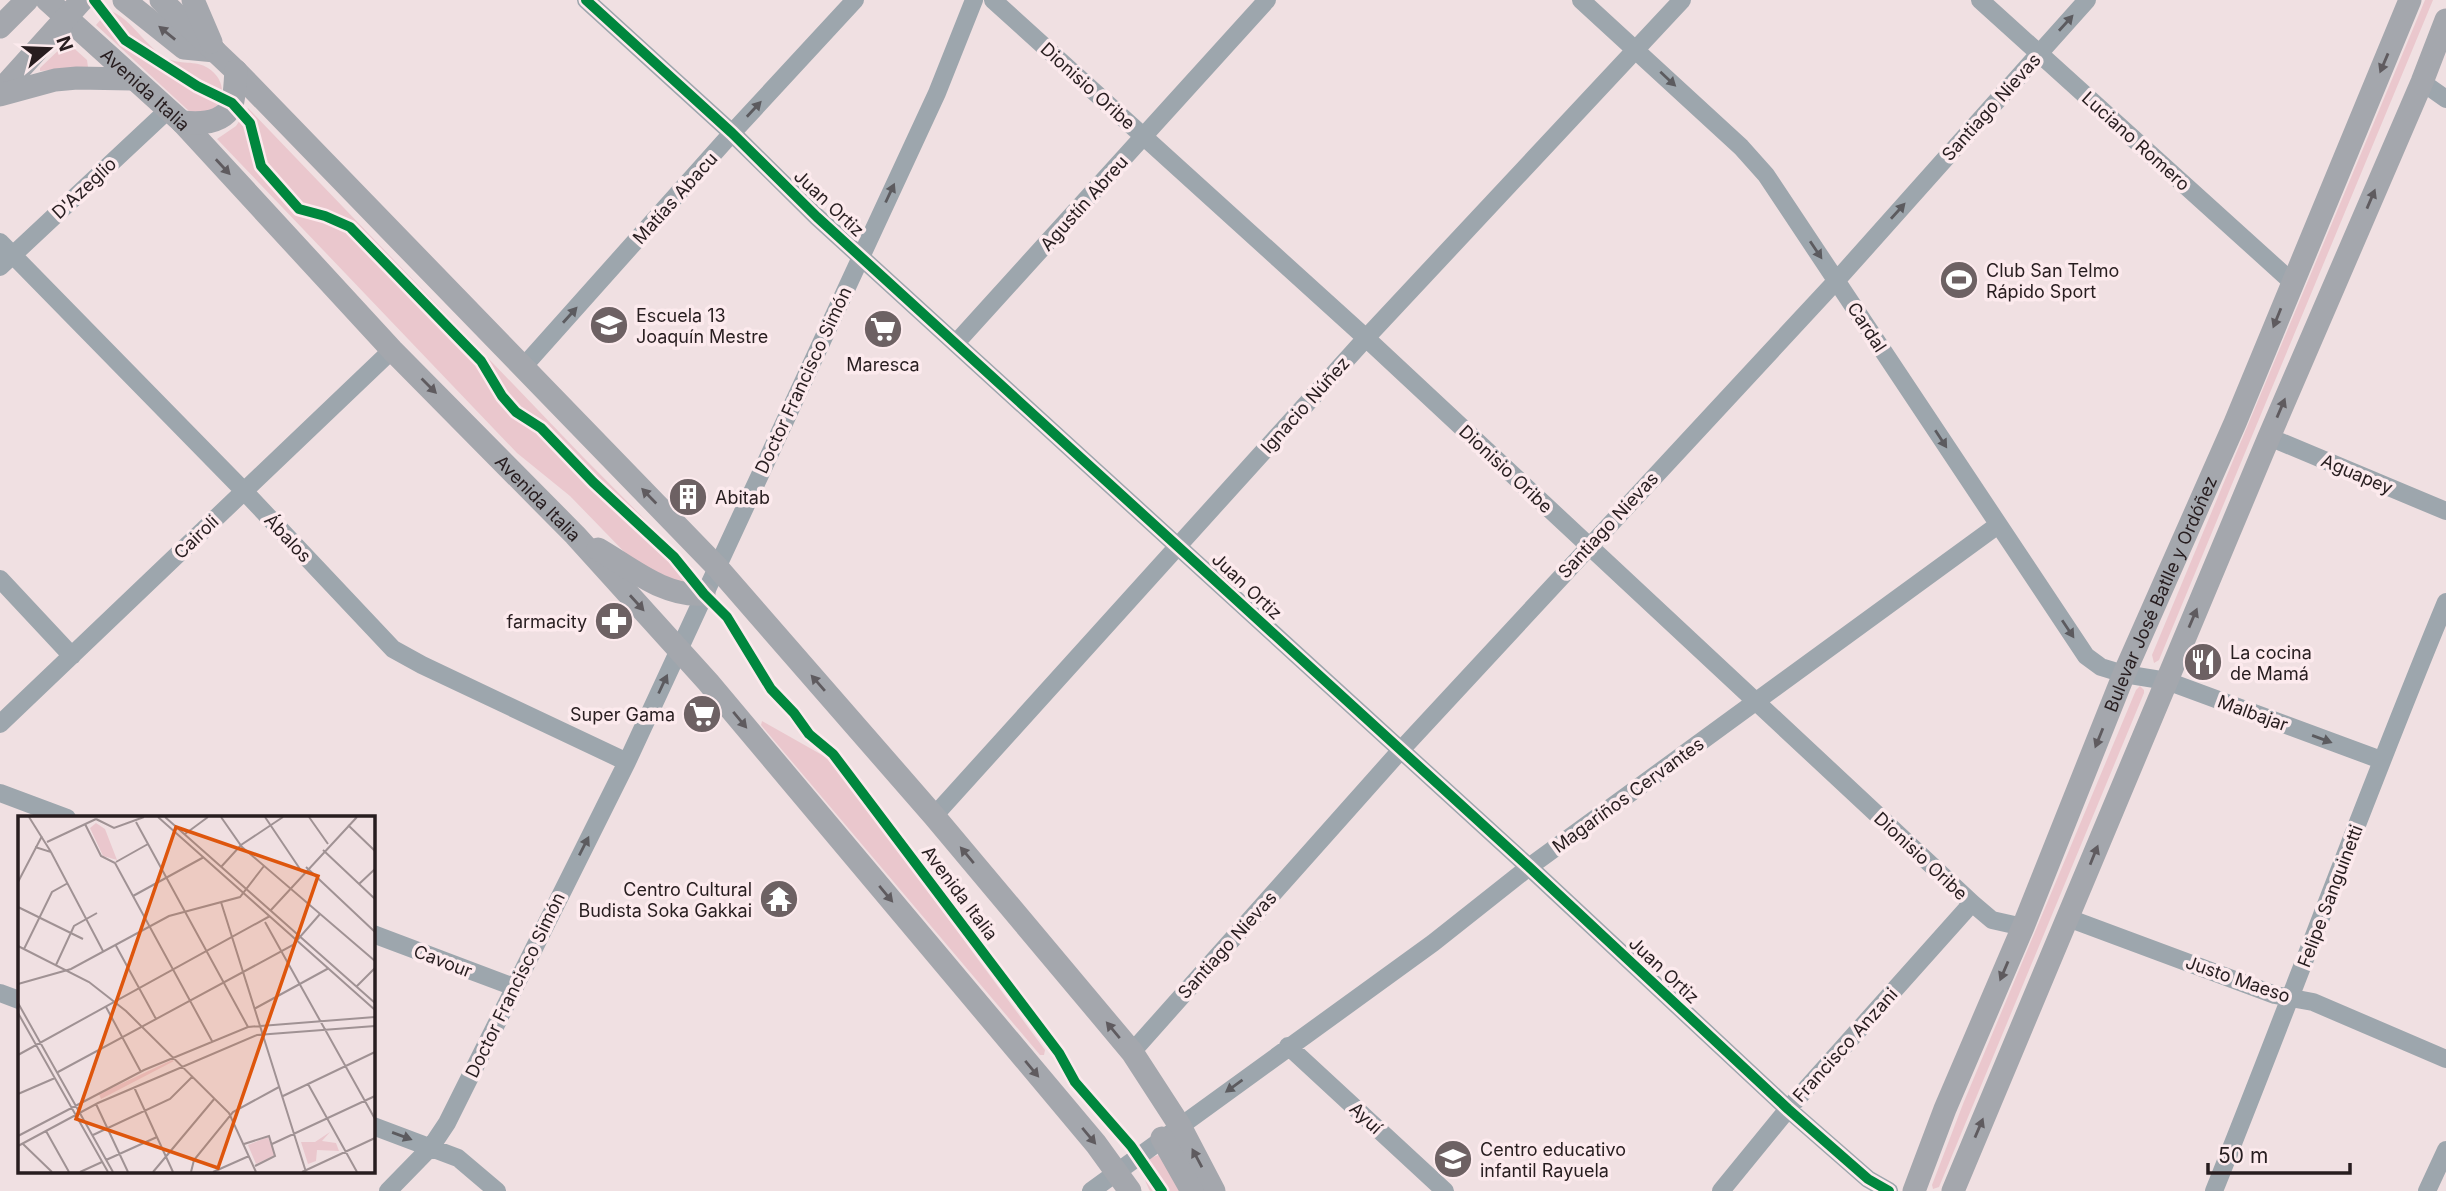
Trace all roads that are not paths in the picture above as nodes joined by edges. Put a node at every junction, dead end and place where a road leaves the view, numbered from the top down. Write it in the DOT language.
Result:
graph roads {
  1 [pos="27,0"];
  2 [pos="47,0"];
  3 [pos="82,0"];
  4 [pos="124,0"];
  5 [pos="161,0"];
  6 [pos="193,0"];
  7 [pos="586,0"];
  8 [pos="855,0"];
  9 [pos="974,0"];
  10 [pos="993,0"];
  11 [pos="1268,0"];
  12 [pos="1581,0"];
  13 [pos="1682,0"];
  14 [pos="1980,0"];
  15 [pos="2087,0"];
  16 [pos="2410,0"];
  17 [pos="67,18"];
  18 [pos="2446,20"];
  19 [pos="0,27"];
  20 [pos="1637,50"];
  21 [pos="215,51"];
  22 [pos="2038,53"];
  23 [pos="236,71"];
  24 [pos="132,79"];
  25 [pos="2422,82"];
  26 [pos="0,93"];
  27 [pos="2446,99"];
  28 [pos="175,116"];
  29 [pos="732,133"];
  30 [pos="1144,136"];
  31 [pos="4,255"];
  32 [pos="861,255"];
  33 [pos="1837,280"];
  34 [pos="2292,282"];
  35 [pos="1366,338"];
  36 [pos="956,343"];
  37 [pos="392,350"];
  38 [pos="524,366"];
  39 [pos="2269,437"];
  40 [pos="244,491"];
  41 [pos="2446,511"];
  42 [pos="1998,526"];
  43 [pos="575,535"];
  44 [pos="1178,545"];
  45 [pos="1588,546"];
  46 [pos="717,567"];
  47 [pos="0,579"];
  48 [pos="704,594"];
  49 [pos="2446,602"];
  50 [pos="679,650"];
  51 [pos="72,656"];
  52 [pos="2124,674"];
  53 [pos="2166,681"];
  54 [pos="1755,703"];
  55 [pos="0,724"];
  56 [pos="1400,751"];
  57 [pos="2381,761"];
  58 [pos="626,762"];
  59 [pos="0,793"];
  60 [pos="62,816"];
  61 [pos="934,816"];
  62 [pos="1529,867"];
  63 [pos="1972,903"];
  64 [pos="2068,918"];
  65 [pos="2024,927"];
  66 [pos="374,934"];
  67 [pos="514,987"];
  68 [pos="0,993"];
  69 [pos="2292,999"];
  70 [pos="18,1000"];
  71 [pos="1288,1046"];
  72 [pos="1132,1052"];
  73 [pos="2444,1055"];
  74 [pos="1788,1109"];
  75 [pos="374,1126"];
  76 [pos="1171,1132"];
  77 [pos="431,1147"];
  78 [pos="2446,1150"];
  79 [pos="1116,1171"];
  80 [pos="388,1191"];
  81 [pos="497,1191"];
  82 [pos="1091,1191"];
  83 [pos="1130,1191"];
  84 [pos="1192,1191"];
  85 [pos="1214,1191"];
  86 [pos="1445,1191"];
  87 [pos="1721,1191"];
  88 [pos="1889,1191"];
  89 [pos="1914,1191"];
  90 [pos="1952,1191"];
  91 [pos="2214,1191"];
  92 [pos="2427,1191"];
  1 -- 19 [label="main road"];
  2 -- 17 [label="main road, Avenida Italia"];
  3 -- 17 [label="main road"];
  21 -- 4 [label="main road, one-way"];
  5 -- 21 [label="main road, Avenida Italia"];
  6 -- 21 [label="main road"];
  7 -- 29 [label="street, Juan Ortiz"];
  29 -- 8 [label="street, Matías Abacu, one-way"];
  32 -- 9 [label="street, Doctor Francisco Simón, one-way"];
  10 -- 30 [label="street, Dionisio Oribe"];
  11 -- 30 [label="street, Agustín Abreu"];
  12 -- 20 [label="street, Cardal"];
  13 -- 20 [label="street, Ignacio Núñez"];
  14 -- 22 [label="street, Luciano Romero"];
  22 -- 15 [label="street, Santiago Nievas, one-way"];
  16 -- 34 [label="main road, Bulevar José Batlle y Ordóñez, one-way"];
  17 -- 24 [label="main road, Avenida Italia"];
  17 -- 26 [label="main road"];
  18 -- 25 [label="main road"];
  20 -- 33 [label="street, Cardal, one-way"];
  20 -- 35 [label="street, Ignacio Núñez"];
  21 -- 23 [label="main road, Avenida Italia"];
  33 -- 22 [label="street, Santiago Nievas, one-way"];
  22 -- 34 [label="street, Luciano Romero"];
  23 -- 28 [label="main road"];
  23 -- 38 [label="main road, Avenida Italia"];
  24 -- 26 [label="main road"];
  24 -- 28 [label="main road, Avenida Italia"];
  25 -- 27 [label="street"];
  39 -- 25 [label="main road, one-way"];
  28 -- 31 [label="street, D'Azeglio"];
  28 -- 37 [label="main road, Avenida Italia, one-way"];
  29 -- 32 [label="street, Juan Ortiz"];
  38 -- 29 [label="street, Matías Abacu, one-way"];
  30 -- 35 [label="street, Dionisio Oribe"];
  30 -- 36 [label="street, Agustín Abreu"];
  31 -- 40 [label="street, Ábalos"];
  32 -- 36 [label="street, Juan Ortiz"];
  32 -- 46 [label="street, Doctor Francisco Simón"];
  33 -- 42 [label="street, Cardal, one-way"];
  33 -- 45 [label="street, Santiago Nievas"];
  34 -- 52 [label="main road, Bulevar José Batlle y Ordóñez, one-way"];
  35 -- 44 [label="street, Ignacio Núñez"];
  35 -- 45 [label="street, Dionisio Oribe"];
  36 -- 44 [label="street, Juan Ortiz"];
  37 -- 40 [label="street, Cairoli"];
  37 -- 43 [label="main road, Avenida Italia, one-way"];
  46 -- 38 [label="main road, Avenida Italia, one-way"];
  39 -- 41 [label="street, Aguapey"];
  53 -- 39 [label="main road, one-way"];
  40 -- 51 [label="street, Cairoli"];
  40 -- 58 [label="street, Ábalos"];
  42 -- 52 [label="street, Cardal, one-way"];
  42 -- 54 [label="street, Magariños Cervantes"];
  43 -- 48 [label="main road"];
  43 -- 50 [label="main road, Avenida Italia, one-way"];
  44 -- 56 [label="street, Juan Ortiz"];
  44 -- 61 [label="street, Ignacio Núñez"];
  45 -- 54 [label="street, Dionisio Oribe"];
  45 -- 56 [label="street, Santiago Nievas"];
  46 -- 48 [label="street"];
  61 -- 46 [label="main road, Avenida Italia, one-way"];
  47 -- 51 [label="street"];
  48 -- 50 [label="street, Doctor Francisco Simón"];
  49 -- 57 [label="street, Felipe Sanguinetti"];
  58 -- 50 [label="street, Doctor Francisco Simón, one-way"];
  50 -- 79 [label="main road, Avenida Italia, one-way"];
  51 -- 55 [label="street, Cairoli"];
  52 -- 53 [label="street, Malbajar"];
  52 -- 65 [label="main road, Bulevar José Batlle y Ordóñez, one-way"];
  53 -- 57 [label="street, Malbajar, one-way"];
  64 -- 53 [label="main road, one-way"];
  54 -- 62 [label="street, Magariños Cervantes"];
  54 -- 63 [label="street, Dionisio Oribe"];
  56 -- 62 [label="street, Juan Ortiz"];
  56 -- 72 [label="street, Santiago Nievas"];
  57 -- 69 [label="street, Felipe Sanguinetti"];
  67 -- 58 [label="street, Doctor Francisco Simón, one-way"];
  59 -- 60 [label="street"];
  72 -- 61 [label="main road, Avenida Italia, one-way"];
  62 -- 71 [label="street, Magariños Cervantes"];
  62 -- 74 [label="street, Juan Ortiz"];
  63 -- 65 [label="street, Dionisio Oribe"];
  63 -- 74 [label="street, Francisco Anzani"];
  64 -- 69 [label="street, Justo Maeso"];
  90 -- 64 [label="main road, one-way"];
  65 -- 89 [label="main road, Bulevar José Batlle y Ordóñez, one-way"];
  66 -- 67 [label="street, Cavour"];
  67 -- 77 [label="street, Doctor Francisco Simón"];
  68 -- 70 [label="street"];
  69 -- 73 [label="street, Justo Maeso"];
  69 -- 91 [label="street, Felipe Sanguinetti"];
  71 -- 76 [label="street, Magariños Cervantes, one-way"];
  71 -- 86 [label="street, Ayuí"];
  72 -- 76 [label="main road, Avenida Italia"];
  74 -- 87 [label="street, Francisco Anzani"];
  74 -- 88 [label="street, Juan Ortiz"];
  75 -- 77 [label="street, one-way"];
  76 -- 79 [label="street, Magariños Cervantes"];
  76 -- 84 [label="main road"];
  85 -- 76 [label="main road, Avenida Italia, one-way"];
  77 -- 80 [label="street, Doctor Francisco Simón"];
  77 -- 81 [label="street"];
  78 -- 92 [label="street"];
  79 -- 82 [label="street, Magariños Cervantes"];
  79 -- 83 [label="main road, Avenida Italia"];
}
